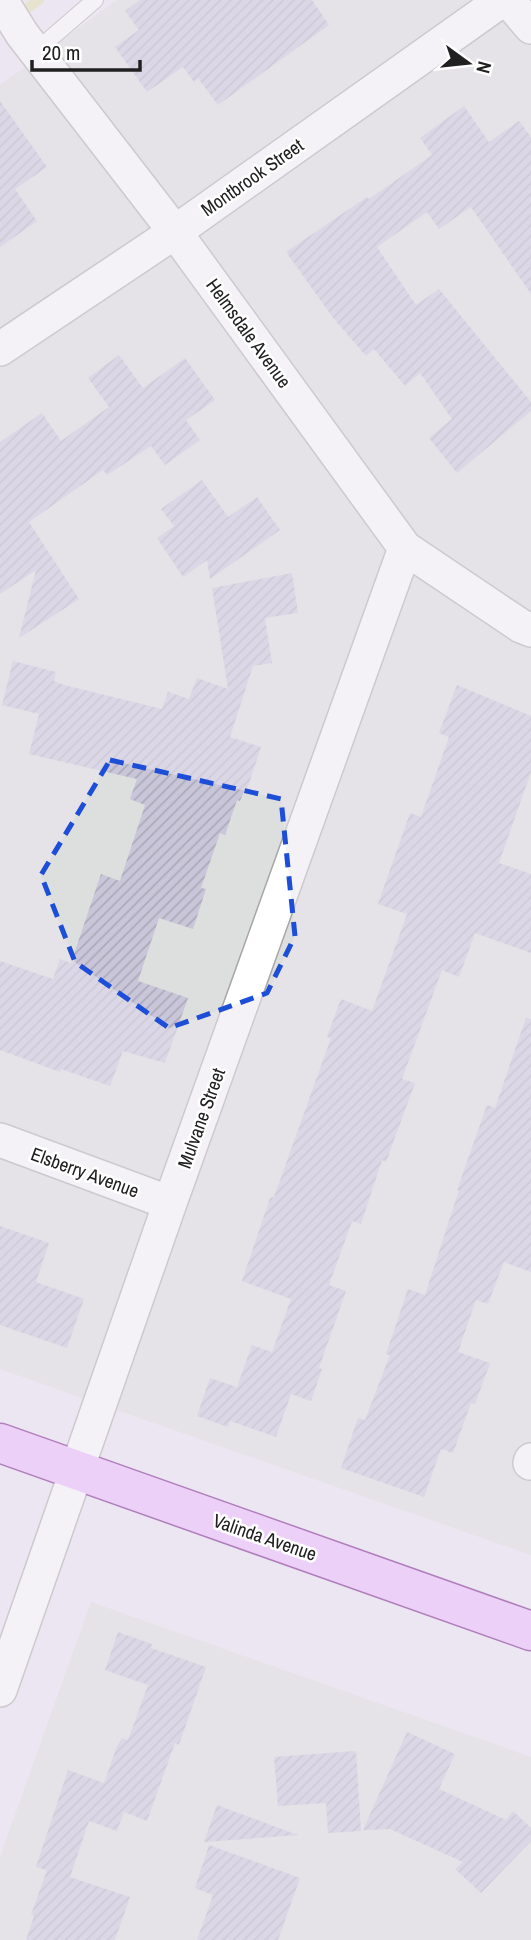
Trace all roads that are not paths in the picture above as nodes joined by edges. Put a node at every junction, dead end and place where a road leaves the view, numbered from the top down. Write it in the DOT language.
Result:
graph roads {
  1 [pos="94,0"];
  2 [pos="502,0"];
  3 [pos="508,0"];
  4 [pos="1,1"];
  5 [pos="531,27"];
  6 [pos="29,42"];
  7 [pos="175,232"];
  8 [pos="0,349"];
  9 [pos="405,548"];
  10 [pos="531,630"];
  11 [pos="0,1140"];
  12 [pos="170,1203"];
  13 [pos="0,1443"];
  14 [pos="77,1471"];
  15 [pos="531,1631"];
  16 [pos="0,1690"];
  1 -- 6 [label="lane"];
  2 -- 7 [label="street, Montbrook Street"];
  3 -- 5 [label="street"];
  4 -- 6 [label="street, Helmsdale Avenue"];
  6 -- 7 [label="street, Helmsdale Avenue"];
  7 -- 8 [label="street, Montbrook Street"];
  7 -- 9 [label="street, Helmsdale Avenue"];
  9 -- 10 [label="street, Helmsdale Avenue"];
  9 -- 12 [label="street, Mulvane Street"];
  11 -- 12 [label="street, Elsberry Avenue"];
  12 -- 14 [label="street, Mulvane Street"];
  13 -- 14 [label="main road, Valinda Avenue"];
  14 -- 15 [label="main road, Valinda Avenue"];
  14 -- 16 [label="street, Mulvane Street"];
}
